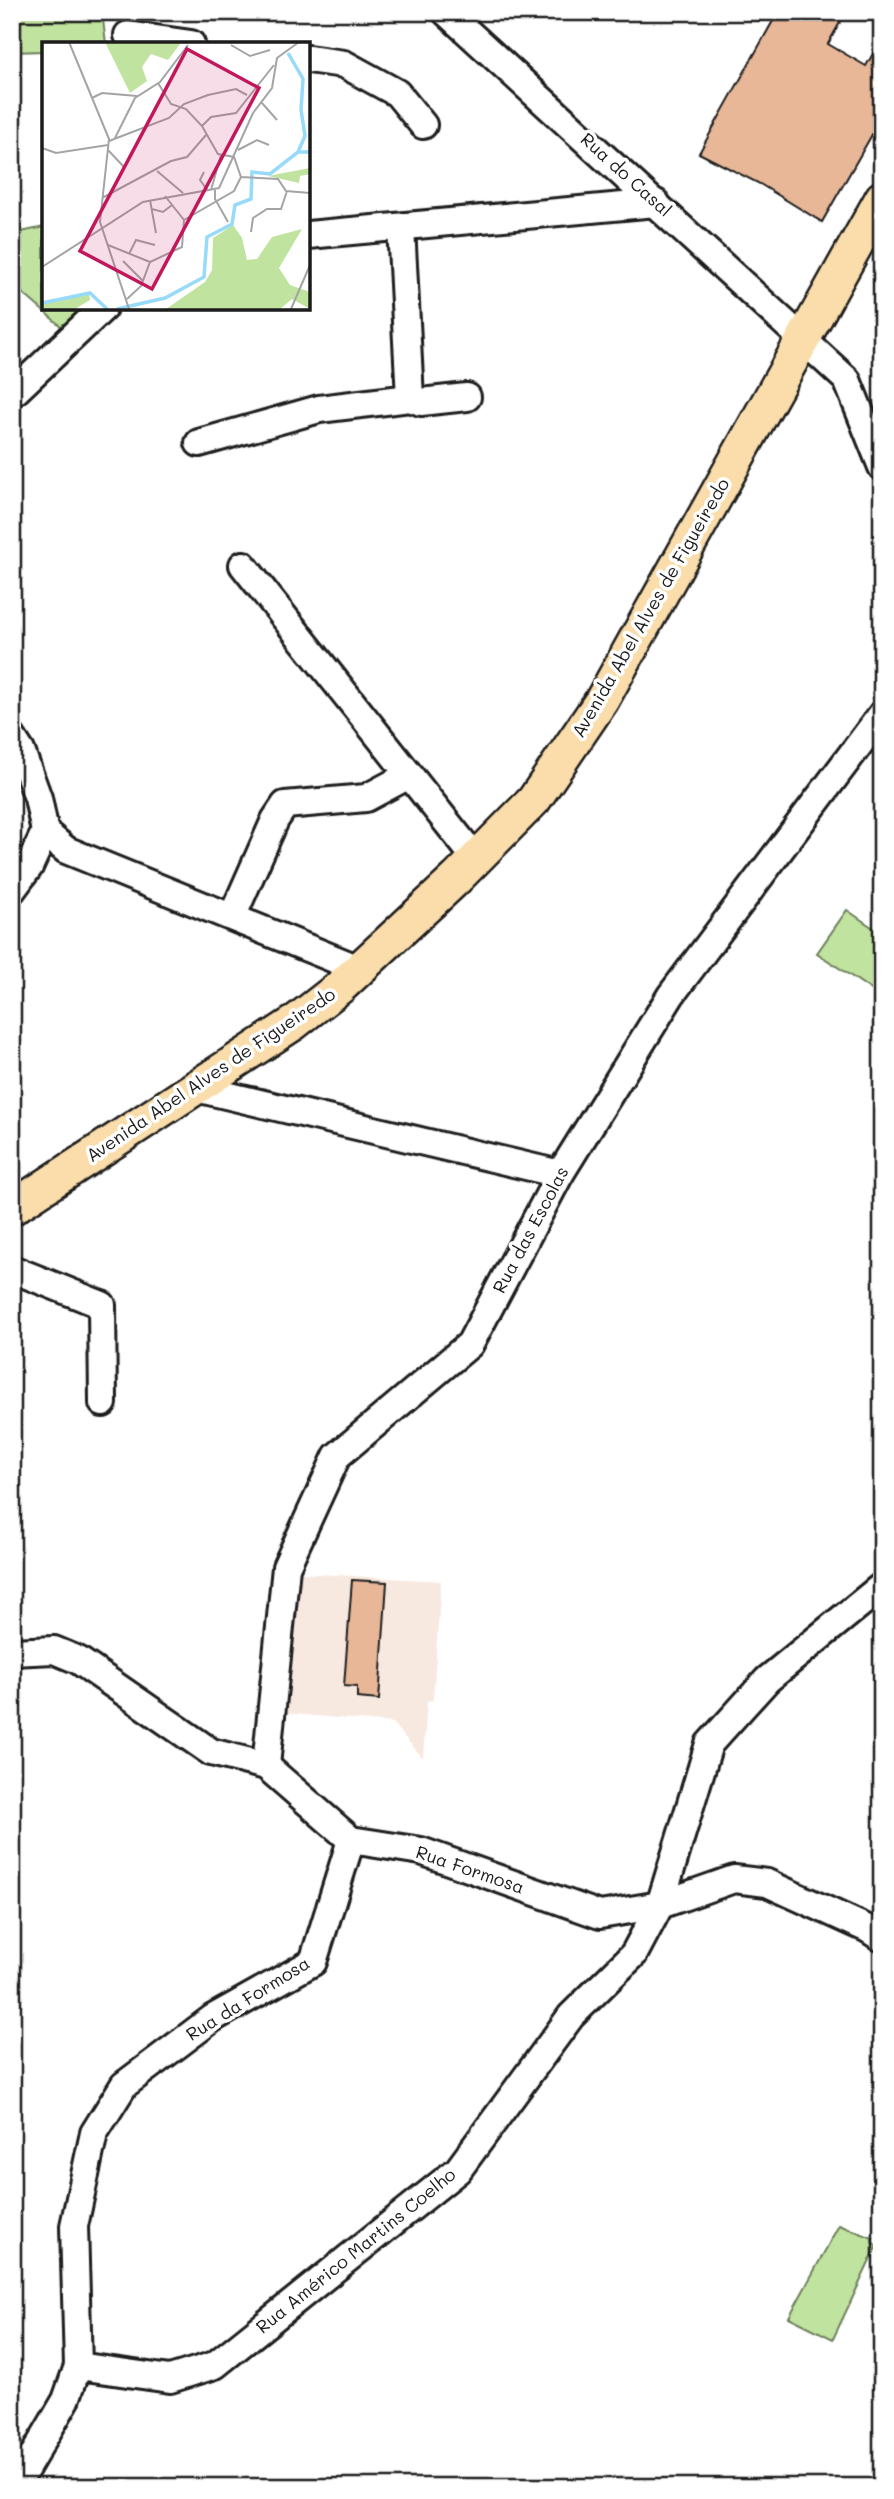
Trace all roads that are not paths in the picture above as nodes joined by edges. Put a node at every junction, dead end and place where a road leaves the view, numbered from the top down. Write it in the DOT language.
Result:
graph roads {
  1 [pos="446,12"];
  2 [pos="128,30"];
  3 [pos="182,42"];
  4 [pos="310,60"];
  5 [pos="423,125"];
  6 [pos="882,198"];
  7 [pos="656,203"];
  8 [pos="401,227"];
  9 [pos="310,236"];
  10 [pos="101,310"];
  11 [pos="805,338"];
  12 [pos="12,394"];
  13 [pos="467,397"];
  14 [pos="410,398"];
  15 [pos="199,443"];
  16 [pos="882,467"];
  17 [pos="243,565"];
  18 [pos="882,714"];
  19 [pos="12,737"];
  20 [pos="409,775"];
  21 [pos="45,832"];
  22 [pos="476,859"];
  23 [pos="12,890"];
  24 [pos="233,915"];
  25 [pos="359,969"];
  26 [pos="196,1088"];
  27 [pos="560,1174"];
  28 [pos="12,1208"];
  29 [pos="12,1269"];
  30 [pos="103,1403"];
  31 [pos="882,1586"];
  32 [pos="13,1649"];
  33 [pos="266,1766"];
  34 [pos="351,1840"];
  35 [pos="660,1905"];
  36 [pos="882,1938"];
  37 [pos="78,2366"];
  38 [pos="15,2487"];
  1 -- 7 [label="street, Rua do Casal"];
  2 -- 3 [label="street"];
  4 -- 5 [label="street"];
  6 -- 11 [label="main road, Avenida Abel Alves de Figueiredo"];
  7 -- 8 [label="street"];
  7 -- 11 [label="street, Rua do Casal"];
  8 -- 9 [label="street"];
  8 -- 14 [label="street"];
  10 -- 12 [label="street"];
  11 -- 16 [label="street, Rua do Casal"];
  11 -- 22 [label="main road, Avenida Abel Alves de Figueiredo"];
  13 -- 14 [label="street"];
  14 -- 15 [label="street"];
  17 -- 20 [label="street"];
  18 -- 27 [label="street, Rua das Escolas"];
  19 -- 21 [label="street"];
  20 -- 22 [label="street"];
  20 -- 24 [label="street"];
  21 -- 23 [label="street"];
  21 -- 24 [label="street"];
  22 -- 25 [label="main road, Avenida Abel Alves de Figueiredo"];
  24 -- 25 [label="street"];
  25 -- 26 [label="main road, Avenida Abel Alves de Figueiredo"];
  26 -- 27 [label="street"];
  26 -- 28 [label="main road, Avenida Abel Alves de Figueiredo"];
  27 -- 33 [label="street, Rua das Escolas"];
  29 -- 30 [label="street"];
  31 -- 35 [label="street, Rua Américo Martins Coelho"];
  32 -- 33 [label="street"];
  33 -- 34 [label="street"];
  34 -- 35 [label="street, Rua Formosa"];
  34 -- 37 [label="street, Rua da Formosa"];
  35 -- 36 [label="street, Rua Formosa"];
  35 -- 37 [label="street, Rua Américo Martins Coelho"];
  37 -- 38 [label="street, Rua da Formosa"];
}
